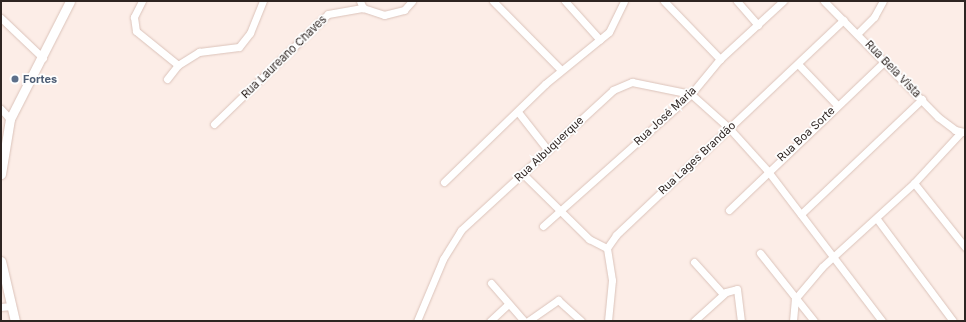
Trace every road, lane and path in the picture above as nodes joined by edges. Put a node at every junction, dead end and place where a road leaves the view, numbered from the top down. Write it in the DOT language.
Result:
graph roads {
  1 [pos="142,1"];
  2 [pos="263,1"];
  3 [pos="412,1"];
  4 [pos="493,1"];
  5 [pos="564,1"];
  6 [pos="664,1"];
  7 [pos="737,1"];
  8 [pos="783,1"];
  9 [pos="824,1"];
  10 [pos="883,1"];
  11 [pos="66,3"];
  12 [pos="622,3"];
  13 [pos="361,4"];
  14 [pos="1,18"];
  15 [pos="844,20"];
  16 [pos="758,25"];
  17 [pos="858,33"];
  18 [pos="600,40"];
  19 [pos="43,58"];
  20 [pos="720,59"];
  21 [pos="885,62"];
  22 [pos="798,64"];
  23 [pos="178,65"];
  24 [pos="561,70"];
  25 [pos="167,79"];
  26 [pos="691,94"];
  27 [pos="922,100"];
  28 [pos="837,105"];
  29 [pos="1,109"];
  30 [pos="518,112"];
  31 [pos="10,119"];
  32 [pos="214,124"];
  33 [pos="730,129"];
  34 [pos="963,132"];
  35 [pos="3,136"];
  36 [pos="547,149"];
  37 [pos="768,170"];
  38 [pos="1,174"];
  39 [pos="523,174"];
  40 [pos="444,182"];
  41 [pos="914,183"];
  42 [pos="560,210"];
  43 [pos="729,210"];
  44 [pos="801,214"];
  45 [pos="876,219"];
  46 [pos="543,226"];
  47 [pos="965,247"];
  48 [pos="607,248"];
  49 [pos="760,254"];
  50 [pos="834,257"];
  51 [pos="1,261"];
  52 [pos="694,262"];
  53 [pos="491,283"];
  54 [pos="723,294"];
  55 [pos="795,299"];
  56 [pos="508,304"];
  57 [pos="11,306"];
  58 [pos="1,307"];
  59 [pos="15,321"];
  60 [pos="417,321"];
  61 [pos="490,321"];
  62 [pos="524,321"];
  63 [pos="528,321"];
  64 [pos="580,321"];
  65 [pos="608,321"];
  66 [pos="694,321"];
  67 [pos="741,321"];
  68 [pos="793,321"];
  69 [pos="814,321"];
  70 [pos="882,321"];
  71 [pos="953,321"];
  1 -- 23 [label="street"];
  2 -- 23 [label="street"];
  3 -- 13 [label="street"];
  4 -- 24 [label="street"];
  5 -- 18 [label="street"];
  6 -- 20 [label="street"];
  7 -- 16 [label="street"];
  8 -- 16 [label="street, Rua José Maria"];
  9 -- 15 [label="street, Rua Bela Vista"];
  10 -- 17 [label="street"];
  11 -- 19 [label="main road"];
  12 -- 18 [label="street"];
  13 -- 32 [label="street, Rua Laureano Chaves"];
  14 -- 19 [label="street"];
  15 -- 17 [label="street, Rua Bela Vista"];
  15 -- 22 [label="street, Rua Lages Brandão"];
  16 -- 20 [label="street, Rua José Maria"];
  17 -- 21 [label="street, Rua Bela Vista"];
  18 -- 24 [label="street"];
  19 -- 31 [label="main road"];
  20 -- 26 [label="street, Rua José Maria"];
  21 -- 27 [label="street, Rua Bela Vista"];
  21 -- 28 [label="street, Rua Boa Sorte"];
  22 -- 28 [label="street"];
  22 -- 33 [label="street, Rua Lages Brandão"];
  23 -- 25 [label="street"];
  24 -- 30 [label="street"];
  26 -- 33 [label="street, Rua Albuquerque"];
  26 -- 36 [label="street, Rua Albuquerque"];
  26 -- 42 [label="street, Rua José Maria"];
  27 -- 34 [label="street, Rua Bela Vista"];
  27 -- 44 [label="street"];
  28 -- 37 [label="street, Rua Boa Sorte"];
  29 -- 31 [label="street"];
  30 -- 36 [label="street"];
  30 -- 40 [label="street"];
  31 -- 35 [label="main road"];
  33 -- 37 [label="street, Rua Albuquerque"];
  33 -- 48 [label="street, Rua Lages Brandão"];
  34 -- 41 [label="street"];
  35 -- 38 [label="main road"];
  36 -- 39 [label="street, Rua Albuquerque"];
  37 -- 43 [label="street, Rua Boa Sorte"];
  37 -- 44 [label="street, Rua Albuquerque"];
  39 -- 42 [label="street"];
  39 -- 60 [label="street, Rua Albuquerque"];
  41 -- 45 [label="street"];
  41 -- 47 [label="street"];
  42 -- 46 [label="street, Rua José Maria"];
  42 -- 48 [label="street"];
  44 -- 50 [label="street, Rua Albuquerque"];
  45 -- 50 [label="street"];
  45 -- 71 [label="street"];
  48 -- 65 [label="street"];
  49 -- 55 [label="street"];
  50 -- 55 [label="street"];
  50 -- 70 [label="street, Rua Albuquerque"];
  51 -- 57 [label="main road"];
  52 -- 54 [label="street"];
  53 -- 56 [label="street"];
  54 -- 66 [label="street"];
  54 -- 67 [label="street"];
  55 -- 68 [label="street"];
  55 -- 69 [label="street"];
  56 -- 61 [label="street"];
  56 -- 62 [label="street"];
  57 -- 58 [label="street"];
  57 -- 59 [label="main road"];
  63 -- 64 [label="street"];
}
